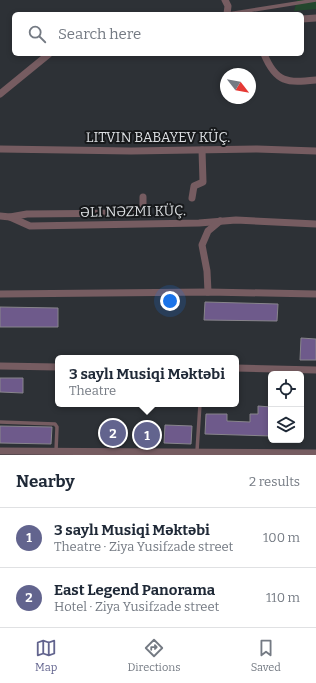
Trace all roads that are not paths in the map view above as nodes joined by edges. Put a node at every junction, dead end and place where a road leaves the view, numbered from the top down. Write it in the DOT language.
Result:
graph roads {
  1 [pos="224,0"];
  2 [pos="316,0"];
  3 [pos="228,12"];
  4 [pos="241,12"];
  5 [pos="316,18"];
  6 [pos="304,19"];
  7 [pos="47,56"];
  8 [pos="265,56"];
  9 [pos="316,80"];
  10 [pos="0,94"];
  11 [pos="0,148"];
  12 [pos="202,150"];
  13 [pos="316,151"];
  14 [pos="143,197"];
  15 [pos="192,198"];
  16 [pos="0,216"];
  17 [pos="10,217"];
  18 [pos="220,221"];
  19 [pos="316,224"];
  20 [pos="208,292"];
  21 [pos="0,294"];
  22 [pos="316,294"];
  23 [pos="0,366"];
  24 [pos="55,367"];
  25 [pos="239,368"];
  26 [pos="316,370"];
  27 [pos="200,407"];
  28 [pos="0,422"];
  29 [pos="0,451"];
  30 [pos="56,451"];
  31 [pos="197,453"];
  32 [pos="313,453"];
  1 -- 3 [label="street"];
  2 -- 4 [label="lane"];
  5 -- 6 [label="street"];
  7 -- 10 [label="street"];
  8 -- 9 [label="street"];
  11 -- 12 [label="street, LITVIN BABAYEV KÜÇ."];
  12 -- 13 [label="street, LITVIN BABAYEV KÜÇ."];
  12 -- 15 [label="street"];
  14 -- 17 [label="street"];
  16 -- 17 [label="street, ƏLI NƏZMI KÜÇ."];
  17 -- 18 [label="street, ƏLI NƏZMI KÜÇ."];
  18 -- 19 [label="street, ƏLI NƏZMI KÜÇ."];
  18 -- 20 [label="street"];
  20 -- 21 [label="street"];
  20 -- 22 [label="street"];
  23 -- 24 [label="street"];
  25 -- 26 [label="street"];
  27 -- 31 [label="lane"];
  28 -- 30 [label="lane"];
  29 -- 30 [label="street"];
  30 -- 31 [label="street"];
  31 -- 32 [label="street"];
}
